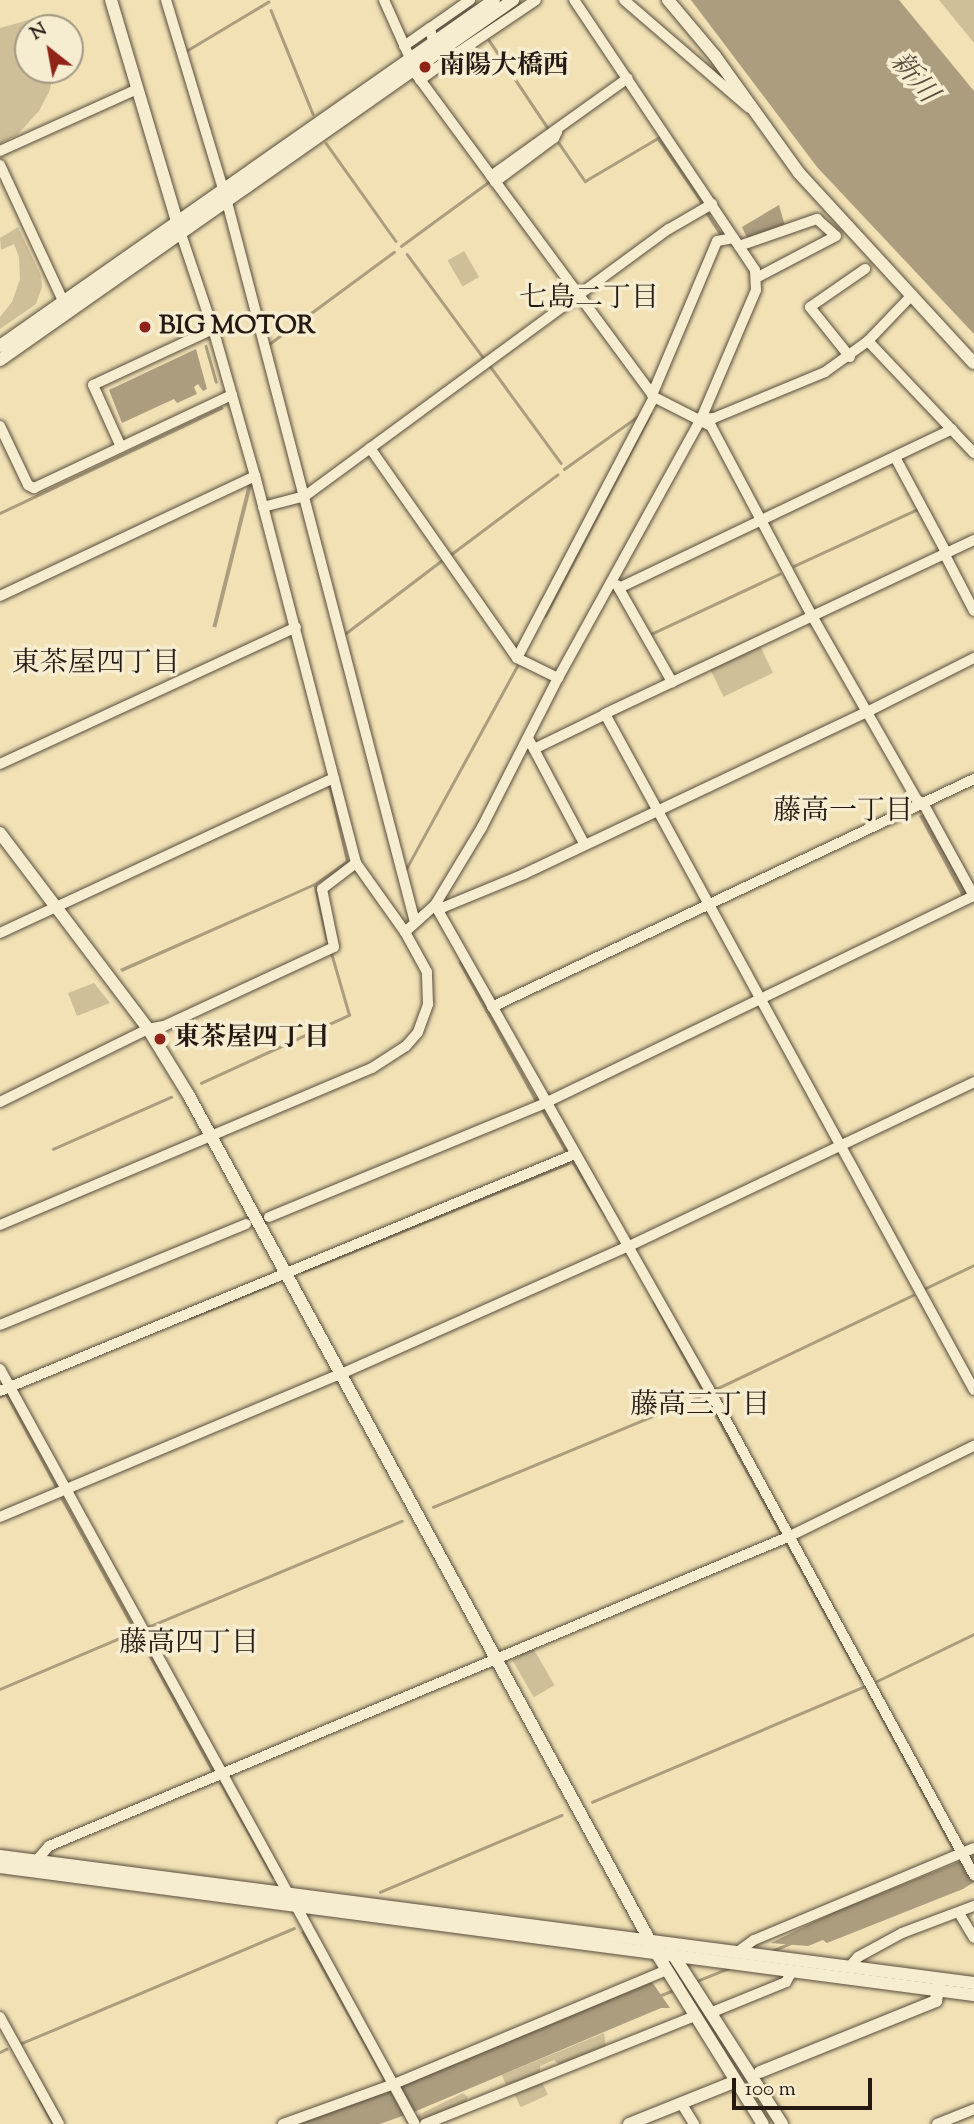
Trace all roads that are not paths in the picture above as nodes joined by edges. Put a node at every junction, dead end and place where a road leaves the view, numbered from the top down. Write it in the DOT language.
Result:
graph roads {
  1 [pos="111,0"];
  2 [pos="166,0"];
  3 [pos="384,0"];
  4 [pos="470,0"];
  5 [pos="494,0"];
  6 [pos="513,0"];
  7 [pos="536,0"];
  8 [pos="574,0"];
  9 [pos="624,0"];
  10 [pos="668,0"];
  11 [pos="430,28"];
  12 [pos="434,48"];
  13 [pos="453,56"];
  14 [pos="412,64"];
  15 [pos="628,78"];
  16 [pos="137,89"];
  17 [pos="757,116"];
  18 [pos="0,152"];
  19 [pos="0,165"];
  20 [pos="493,179"];
  21 [pos="223,189"];
  22 [pos="227,202"];
  23 [pos="712,204"];
  24 [pos="177,221"];
  25 [pos="181,234"];
  26 [pos="737,242"];
  27 [pos="865,269"];
  28 [pos="756,278"];
  29 [pos="579,295"];
  30 [pos="912,295"];
  31 [pos="63,301"];
  32 [pos="213,329"];
  33 [pos="868,341"];
  34 [pos="0,346"];
  35 [pos="850,357"];
  36 [pos="0,360"];
  37 [pos="974,363"];
  38 [pos="232,396"];
  39 [pos="653,396"];
  40 [pos="701,419"];
  41 [pos="0,426"];
  42 [pos="951,429"];
  43 [pos="121,447"];
  44 [pos="370,448"];
  45 [pos="974,453"];
  46 [pos="895,457"];
  47 [pos="255,476"];
  48 [pos="305,496"];
  49 [pos="263,507"];
  50 [pos="762,521"];
  51 [pos="974,540"];
  52 [pos="945,553"];
  53 [pos="615,584"];
  54 [pos="0,596"];
  55 [pos="974,611"];
  56 [pos="811,614"];
  57 [pos="296,627"];
  58 [pos="517,658"];
  59 [pos="974,658"];
  60 [pos="558,678"];
  61 [pos="672,681"];
  62 [pos="867,712"];
  63 [pos="606,714"];
  64 [pos="528,738"];
  65 [pos="534,749"];
  66 [pos="0,764"];
  67 [pos="334,778"];
  68 [pos="974,779"];
  69 [pos="923,803"];
  70 [pos="659,811"];
  71 [pos="0,833"];
  72 [pos="585,845"];
  73 [pos="356,863"];
  74 [pos="974,896"];
  75 [pos="709,904"];
  76 [pos="435,905"];
  77 [pos="55,907"];
  78 [pos="415,922"];
  79 [pos="405,932"];
  80 [pos="0,933"];
  81 [pos="761,999"];
  82 [pos="492,1007"];
  83 [pos="148,1029"];
  84 [pos="974,1082"];
  85 [pos="0,1102"];
  86 [pos="545,1103"];
  87 [pos="211,1137"];
  88 [pos="840,1146"];
  89 [pos="575,1154"];
  90 [pos="268,1217"];
  91 [pos="0,1224"];
  92 [pos="246,1224"];
  93 [pos="629,1246"];
  94 [pos="286,1273"];
  95 [pos="0,1325"];
  96 [pos="0,1369"];
  97 [pos="341,1374"];
  98 [pos="5,1389"];
  99 [pos="974,1390"];
  100 [pos="974,1446"];
  101 [pos="66,1490"];
  102 [pos="0,1517"];
  103 [pos="790,1536"];
  104 [pos="497,1657"];
  105 [pos="223,1772"];
  106 [pos="968,1853"];
  107 [pos="0,1856"];
  108 [pos="36,1861"];
  109 [pos="0,1867"];
  110 [pos="974,1875"];
  111 [pos="288,1893"];
  112 [pos="296,1906"];
  113 [pos="974,1906"];
  114 [pos="959,1913"];
  115 [pos="974,1938"];
  116 [pos="651,1941"];
  117 [pos="667,1943"];
  118 [pos="736,1953"];
  119 [pos="657,1954"];
  120 [pos="673,1963"];
  121 [pos="796,1966"];
  122 [pos="849,1968"];
  123 [pos="974,1983"];
  124 [pos="939,1985"];
  125 [pos="974,1995"];
  126 [pos="695,2006"];
  127 [pos="710,2013"];
  128 [pos="0,2017"];
  129 [pos="760,2072"];
  130 [pos="394,2084"];
  131 [pos="729,2084"];
  132 [pos="681,2103"];
  133 [pos="974,2109"];
  134 [pos="413,2120"];
  135 [pos="59,2124"];
  136 [pos="283,2124"];
  137 [pos="425,2124"];
  138 [pos="629,2124"];
  139 [pos="694,2124"];
  140 [pos="763,2124"];
  141 [pos="782,2124"];
  142 [pos="937,2124"];
  1 -- 16 [label="street"];
  2 -- 21 [label="street"];
  3 -- 14 [label="street"];
  4 -- 11 [label="street"];
  5 -- 12 [label="street"];
  6 -- 12 [label="street"];
  7 -- 13 [label="street"];
  8 -- 15 [label="street"];
  9 -- 17 [label="street"];
  10 -- 17 [label="street"];
  11 -- 12 [label="street"];
  11 -- 14 [label="street"];
  12 -- 13 [label="street"];
  12 -- 14 [label="street"];
  13 -- 14 [label="street"];
  14 -- 20 [label="street"];
  14 -- 21 [label="street"];
  14 -- 22 [label="street"];
  15 -- 20 [label="street"];
  15 -- 23 [label="street"];
  16 -- 18 [label="street"];
  16 -- 24 [label="street"];
  17 -- 30 [label="street"];
  19 -- 31 [label="street"];
  20 -- 29 [label="street"];
  21 -- 22 [label="street"];
  21 -- 24 [label="street"];
  22 -- 25 [label="street"];
  22 -- 48 [label="street"];
  23 -- 26 [label="street"];
  23 -- 29 [label="street"];
  24 -- 25 [label="street"];
  24 -- 31 [label="street"];
  25 -- 32 [label="street"];
  25 -- 36 [label="street"];
  26 -- 28 [label="street"];
  26 -- 28 [label="street"];
  26 -- 39 [label="street"];
  27 -- 35 [label="street"];
  28 -- 40 [label="street"];
  29 -- 39 [label="street"];
  29 -- 44 [label="street"];
  30 -- 33 [label="street"];
  30 -- 37 [label="street"];
  31 -- 34 [label="street"];
  32 -- 38 [label="street"];
  32 -- 43 [label="street"];
  33 -- 35 [label="street"];
  33 -- 42 [label="street"];
  35 -- 40 [label="street"];
  38 -- 43 [label="street"];
  38 -- 47 [label="street"];
  39 -- 40 [label="street"];
  39 -- 58 [label="street"];
  40 -- 50 [label="street"];
  40 -- 53 [label="street"];
  41 -- 43 [label="street"];
  42 -- 45 [label="street"];
  42 -- 46 [label="street"];
  44 -- 48 [label="street"];
  44 -- 58 [label="street"];
  46 -- 50 [label="street"];
  46 -- 52 [label="street"];
  47 -- 49 [label="street"];
  47 -- 54 [label="street"];
  48 -- 49 [label="street"];
  48 -- 78 [label="street"];
  49 -- 57 [label="street"];
  50 -- 53 [label="street"];
  50 -- 56 [label="street"];
  51 -- 52 [label="street"];
  52 -- 55 [label="street"];
  52 -- 56 [label="street"];
  53 -- 60 [label="street"];
  53 -- 61 [label="street"];
  56 -- 61 [label="street"];
  56 -- 62 [label="street"];
  57 -- 66 [label="street"];
  57 -- 67 [label="street"];
  58 -- 60 [label="street"];
  59 -- 62 [label="street"];
  60 -- 64 [label="street"];
  61 -- 63 [label="street"];
  62 -- 69 [label="street"];
  62 -- 70 [label="street"];
  63 -- 65 [label="street"];
  63 -- 70 [label="street"];
  64 -- 65 [label="street"];
  64 -- 76 [label="street"];
  65 -- 72 [label="street"];
  67 -- 73 [label="street"];
  67 -- 77 [label="street"];
  68 -- 69 [label="street"];
  69 -- 74 [label="street"];
  69 -- 75 [label="street"];
  70 -- 72 [label="street"];
  70 -- 75 [label="street"];
  71 -- 77 [label="street"];
  72 -- 76 [label="street"];
  73 -- 79 [label="street"];
  73 -- 83 [label="street"];
  74 -- 81 [label="street"];
  75 -- 81 [label="street"];
  75 -- 82 [label="street"];
  76 -- 78 [label="street"];
  76 -- 82 [label="street"];
  77 -- 80 [label="street"];
  77 -- 83 [label="street"];
  78 -- 79 [label="street"];
  79 -- 87 [label="street"];
  81 -- 86 [label="street"];
  81 -- 88 [label="street"];
  82 -- 86 [label="street"];
  83 -- 85 [label="street"];
  83 -- 87 [label="street"];
  84 -- 88 [label="street"];
  86 -- 89 [label="street"];
  86 -- 90 [label="street"];
  87 -- 91 [label="street"];
  87 -- 94 [label="street"];
  88 -- 93 [label="street"];
  88 -- 99 [label="street"];
  89 -- 93 [label="street"];
  89 -- 94 [label="street"];
  92 -- 95 [label="street"];
  93 -- 97 [label="street"];
  93 -- 103 [label="street"];
  94 -- 97 [label="street"];
  94 -- 98 [label="street"];
  96 -- 98 [label="street"];
  97 -- 101 [label="street"];
  97 -- 104 [label="street"];
  98 -- 101 [label="street"];
  100 -- 103 [label="street"];
  101 -- 102 [label="street"];
  101 -- 105 [label="street"];
  103 -- 104 [label="street"];
  103 -- 106 [label="street"];
  104 -- 105 [label="street"];
  104 -- 116 [label="street"];
  105 -- 108 [label="street"];
  105 -- 111 [label="street"];
  106 -- 110 [label="street"];
  106 -- 118 [label="street"];
  107 -- 108 [label="street"];
  108 -- 111 [label="street"];
  109 -- 112 [label="street"];
  111 -- 116 [label="street"];
  112 -- 119 [label="street"];
  112 -- 130 [label="street"];
  113 -- 114 [label="street"];
  114 -- 115 [label="street"];
  114 -- 122 [label="street"];
  116 -- 117 [label="street"];
  116 -- 119 [label="street"];
  117 -- 118 [label="street"];
  117 -- 120 [label="street"];
  118 -- 121 [label="street"];
  119 -- 120 [label="street"];
  120 -- 121 [label="street"];
  120 -- 126 [label="street"];
  120 -- 130 [label="street"];
  121 -- 122 [label="street"];
  121 -- 124 [label="street"];
  121 -- 127 [label="street"];
  122 -- 124 [label="street"];
  123 -- 124 [label="street"];
  124 -- 125 [label="street"];
  124 -- 129 [label="street"];
  126 -- 127 [label="street"];
  126 -- 137 [label="street"];
  126 -- 140 [label="street"];
  127 -- 141 [label="street"];
  128 -- 135 [label="street"];
  130 -- 134 [label="street"];
  130 -- 136 [label="street"];
  131 -- 132 [label="street"];
  132 -- 138 [label="street"];
  132 -- 139 [label="street"];
  133 -- 142 [label="street"];
}
